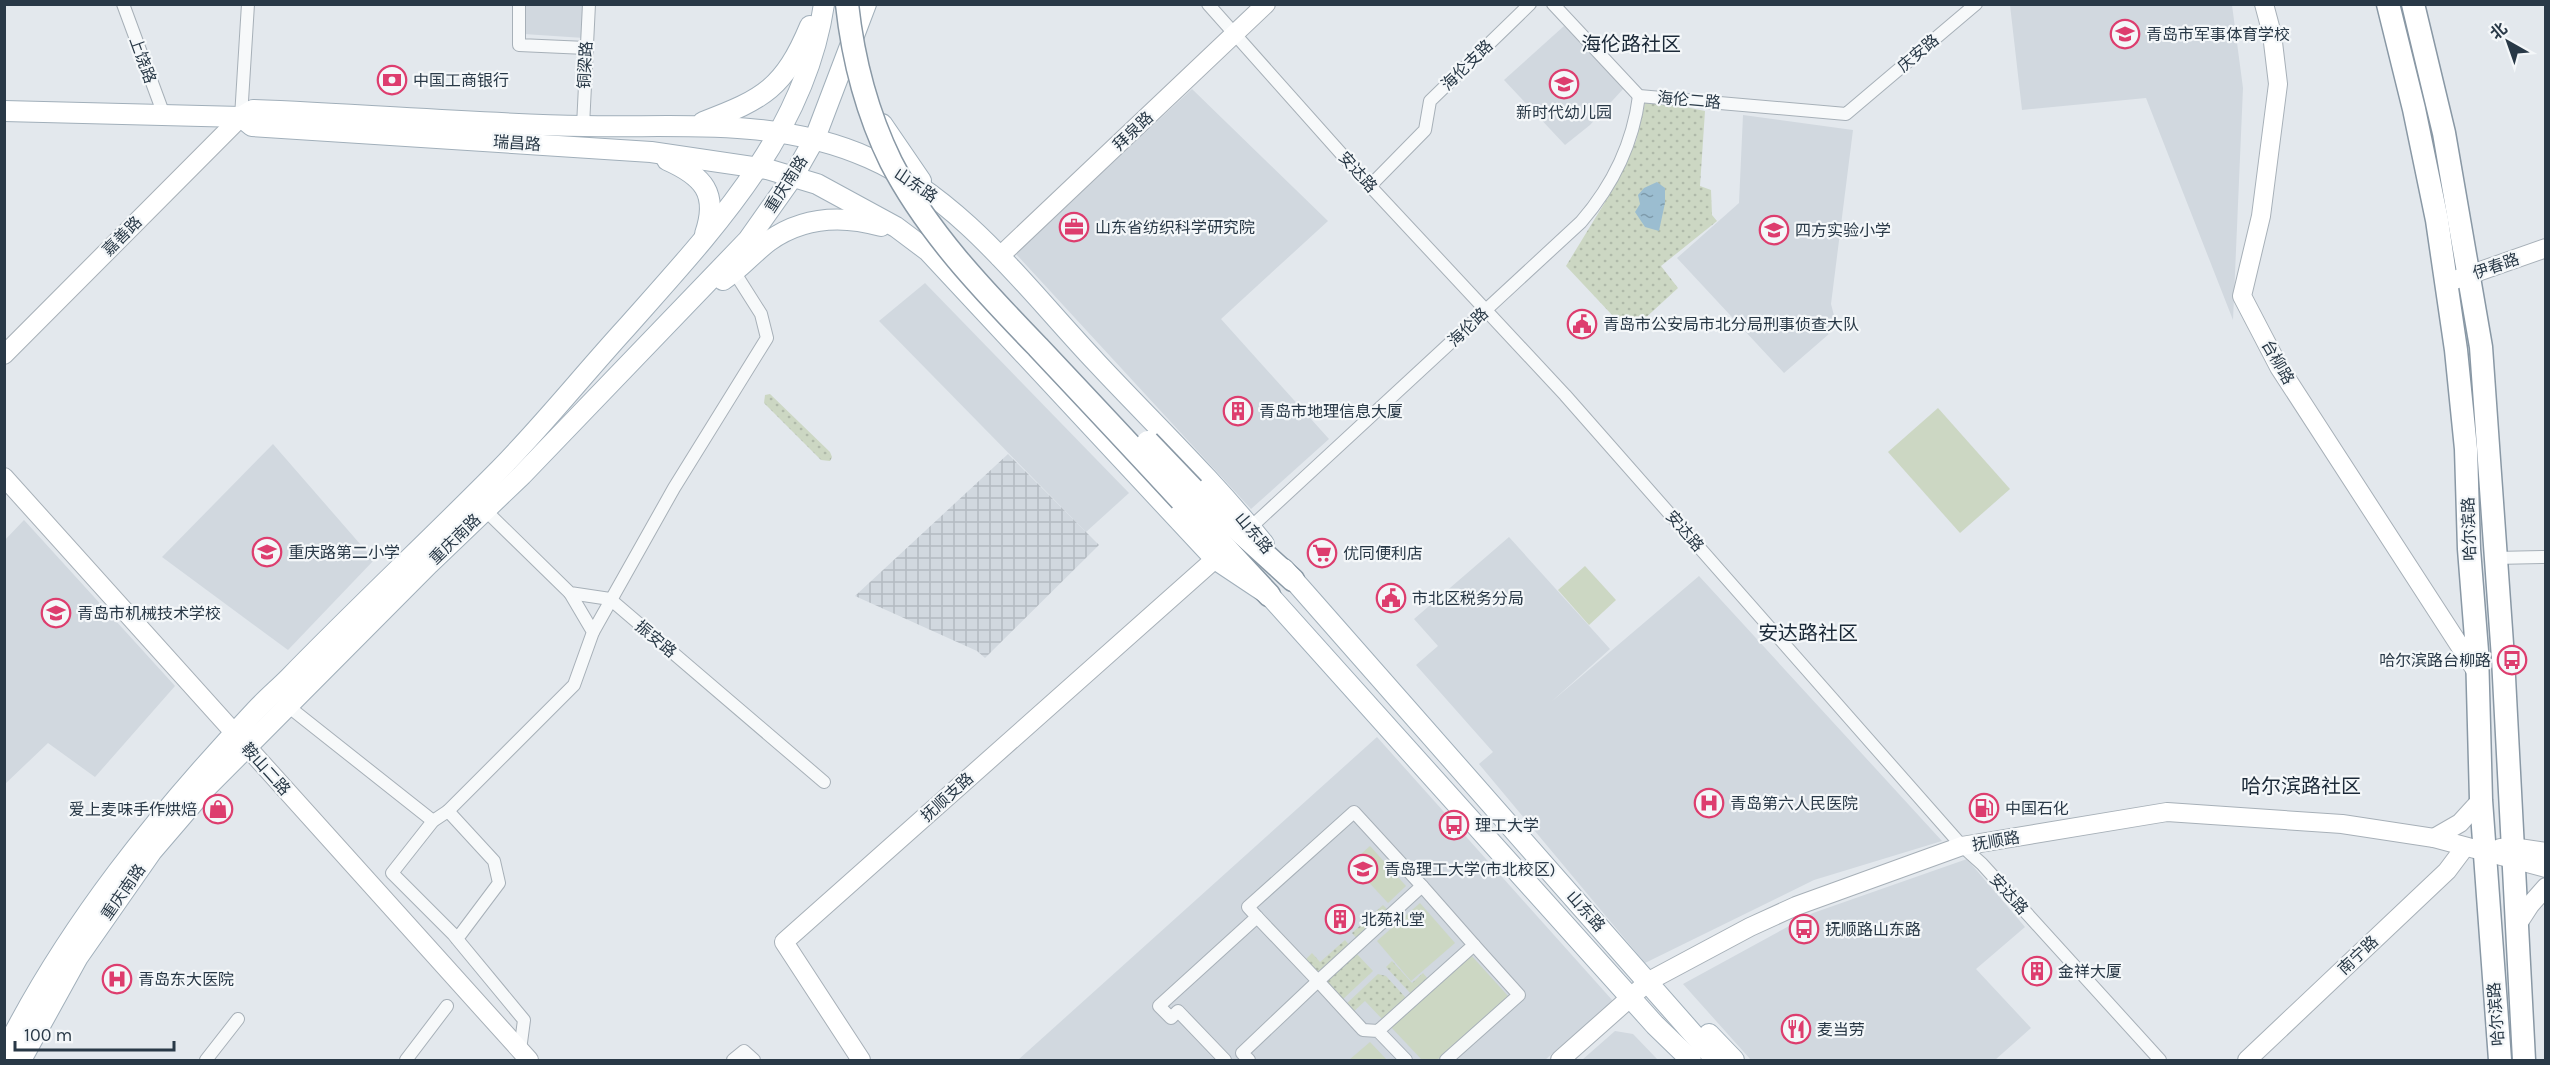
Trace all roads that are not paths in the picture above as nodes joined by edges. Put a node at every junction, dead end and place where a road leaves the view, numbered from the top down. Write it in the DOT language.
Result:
graph roads {
  1 [pos="123,4"];
  2 [pos="248,4"];
  3 [pos="519,4"];
  4 [pos="590,4"];
  5 [pos="822,4"];
  6 [pos="847,4"];
  7 [pos="865,4"];
  8 [pos="1208,4"];
  9 [pos="1266,4"];
  10 [pos="1530,4"];
  11 [pos="1553,4"];
  12 [pos="1976,4"];
  13 [pos="2264,4"];
  14 [pos="2388,4"];
  15 [pos="2413,4"];
  16 [pos="1236,34"];
  17 [pos="586,48"];
  18 [pos="1640,96"];
  19 [pos="1860,102"];
  20 [pos="4,111"];
  21 [pos="164,115"];
  22 [pos="240,117"];
  23 [pos="583,126"];
  24 [pos="692,126"];
  25 [pos="779,132"];
  26 [pos="815,138"];
  27 [pos="651,152"];
  28 [pos="759,167"];
  29 [pos="794,175"];
  30 [pos="1370,186"];
  31 [pos="945,204"];
  32 [pos="905,233"];
  33 [pos="703,241"];
  34 [pos="2546,248"];
  35 [pos="999,257"];
  36 [pos="735,273"];
  37 [pos="2469,275"];
  38 [pos="2446,283"];
  39 [pos="684,307"];
  40 [pos="1487,310"];
  41 [pos="4,355"];
  42 [pos="4,477"];
  43 [pos="1187,494"];
  44 [pos="485,510"];
  45 [pos="1251,527"];
  46 [pos="2546,557"];
  47 [pos="2495,558"];
  48 [pos="1215,559"];
  49 [pos="1293,580"];
  50 [pos="570,593"];
  51 [pos="1269,595"];
  52 [pos="610,599"];
  53 [pos="593,632"];
  54 [pos="2478,674"];
  55 [pos="290,707"];
  56 [pos="241,741"];
  57 [pos="824,782"];
  58 [pos="2481,800"];
  59 [pos="448,811"];
  60 [pos="433,821"];
  61 [pos="2434,838"];
  62 [pos="1962,846"];
  63 [pos="2476,848"];
  64 [pos="2546,852"];
  65 [pos="2512,854"];
  66 [pos="2546,868"];
  67 [pos="1422,886"];
  68 [pos="2546,888"];
  69 [pos="1257,917"];
  70 [pos="2517,925"];
  71 [pos="457,939"];
  72 [pos="1474,945"];
  73 [pos="1318,981"];
  74 [pos="1648,981"];
  75 [pos="1631,999"];
  76 [pos="447,1006"];
  77 [pos="1673,1008"];
  78 [pos="238,1019"];
  79 [pos="1655,1025"];
  80 [pos="1378,1031"];
  81 [pos="4,1053"];
  82 [pos="525,1055"];
  83 [pos="21,1060"];
  84 [pos="206,1060"];
  85 [pos="406,1060"];
  86 [pos="733,1060"];
  87 [pos="754,1060"];
  88 [pos="861,1060"];
  89 [pos="1225,1060"];
  90 [pos="1249,1060"];
  91 [pos="1406,1060"];
  92 [pos="1446,1060"];
  93 [pos="1560,1060"];
  94 [pos="1674,1060"];
  95 [pos="1691,1060"];
  96 [pos="1716,1060"];
  97 [pos="1734,1060"];
  98 [pos="2160,1060"];
  99 [pos="2247,1060"];
  100 [pos="2500,1060"];
  101 [pos="2524,1060"];
  1 -- 21 [label="street, 上饶路"];
  2 -- 22 [label="street"];
  3 -- 17 [label="street"];
  4 -- 17 [label="street, 铜梁路"];
  5 -- 24 [label="main road"];
  5 -- 25 [label="main road, 重庆南路"];
  6 -- 43 [label="highway, bridge"];
  7 -- 26 [label="main road, 重庆南路"];
  7 -- 31 [label="main road"];
  7 -- 43 [label="highway, bridge"];
  8 -- 16 [label="street, 安达路"];
  9 -- 16 [label="street, 拜泉路"];
  10 -- 30 [label="street, 海伦支路"];
  11 -- 18 [label="street, 海伦二路"];
  12 -- 19 [label="street, 庆安路"];
  13 -- 54 [label="street, 台柳路"];
  14 -- 38 [label="highway, 哈尔滨路"];
  15 -- 37 [label="highway, 哈尔滨路"];
  16 -- 30 [label="street, 安达路"];
  16 -- 35 [label="street, 拜泉路"];
  17 -- 23 [label="street, 铜梁路"];
  18 -- 19 [label="street, 海伦二路"];
  18 -- 40 [label="street, 海伦路"];
  20 -- 21 [label="main road, 瑞昌路"];
  21 -- 22 [label="main road, 瑞昌路"];
  22 -- 23 [label="main road, 瑞昌路"];
  22 -- 27 [label="main road, 瑞昌路"];
  22 -- 41 [label="street, 嘉善路"];
  23 -- 24 [label="main road, 瑞昌路"];
  24 -- 25 [label="main road, 瑞昌路"];
  25 -- 26 [label="main road, 山东路"];
  25 -- 28 [label="main road, 重庆南路"];
  26 -- 29 [label="main road, 重庆南路"];
  26 -- 31 [label="main road, 山东路"];
  27 -- 28 [label="main road, 瑞昌路"];
  27 -- 33 [label="main road"];
  28 -- 29 [label="main road, 瑞昌路"];
  28 -- 33 [label="main road, 重庆南路"];
  29 -- 32 [label="main road, 山东路"];
  29 -- 39 [label="main road, 重庆南路"];
  30 -- 40 [label="street, 安达路"];
  31 -- 35 [label="main road, 山东路"];
  32 -- 36 [label="main road"];
  32 -- 48 [label="main road, 山东路"];
  33 -- 56 [label="main road, 重庆南路"];
  34 -- 37 [label="street, 伊春路"];
  35 -- 45 [label="main road, 山东路"];
  36 -- 39 [label="main road"];
  36 -- 52 [label="street"];
  37 -- 38 [label="street, 伊春路"];
  37 -- 47 [label="highway, 哈尔滨路"];
  38 -- 54 [label="highway, 哈尔滨路"];
  39 -- 44 [label="main road, 重庆南路"];
  40 -- 45 [label="street, 海伦路"];
  40 -- 62 [label="street, 安达路"];
  42 -- 56 [label="street, 鞍山二路"];
  43 -- 49 [label="highway"];
  43 -- 51 [label="highway"];
  44 -- 50 [label="street"];
  44 -- 55 [label="main road, 重庆南路"];
  45 -- 49 [label="main road, 山东路"];
  46 -- 47 [label="street"];
  47 -- 65 [label="highway, 哈尔滨路"];
  48 -- 51 [label="main road, 山东路"];
  48 -- 88 [label="street, 抚顺支路"];
  49 -- 74 [label="main road, 山东路"];
  50 -- 52 [label="street"];
  50 -- 53 [label="street"];
  51 -- 75 [label="main road, 山东路"];
  52 -- 53 [label="street"];
  52 -- 57 [label="street, 振安路"];
  53 -- 59 [label="street"];
  54 -- 58 [label="highway, 哈尔滨路"];
  55 -- 56 [label="main road, 重庆南路"];
  55 -- 60 [label="street"];
  56 -- 81 [label="main road, 重庆南路"];
  56 -- 82 [label="street, 鞍山二路"];
  56 -- 83 [label="main road, 重庆南路"];
  58 -- 61 [label="street"];
  58 -- 63 [label="highway, 哈尔滨路"];
  59 -- 60 [label="street"];
  59 -- 71 [label="street"];
  60 -- 71 [label="street"];
  61 -- 62 [label="street, 抚顺路"];
  61 -- 63 [label="street, 抚顺路"];
  62 -- 74 [label="street, 抚顺路"];
  62 -- 98 [label="street, 安达路"];
  63 -- 65 [label="street, 抚顺路"];
  63 -- 99 [label="street, 南宁路"];
  63 -- 100 [label="highway, 哈尔滨路"];
  64 -- 65 [label="street, 抚顺路"];
  65 -- 66 [label="street, 抚顺路"];
  65 -- 70 [label="highway, 哈尔滨路"];
  67 -- 69 [label="street"];
  67 -- 72 [label="street"];
  67 -- 73 [label="street"];
  68 -- 70 [label="street"];
  69 -- 73 [label="street"];
  69 -- 89 [label="street"];
  70 -- 101 [label="highway, 哈尔滨路"];
  71 -- 82 [label="street"];
  72 -- 80 [label="street"];
  72 -- 92 [label="street"];
  73 -- 80 [label="street"];
  73 -- 90 [label="street"];
  74 -- 75 [label="street, 抚顺路"];
  74 -- 77 [label="main road, 山东路"];
  75 -- 79 [label="main road, 山东路"];
  75 -- 93 [label="street, 抚顺路"];
  76 -- 85 [label="street"];
  77 -- 96 [label="main road, 山东路"];
  77 -- 97 [label="main road, 山东路"];
  78 -- 84 [label="street"];
  79 -- 94 [label="main road, 山东路"];
  79 -- 95 [label="main road, 山东路"];
  80 -- 91 [label="street"];
  86 -- 87 [label="street"];
}
